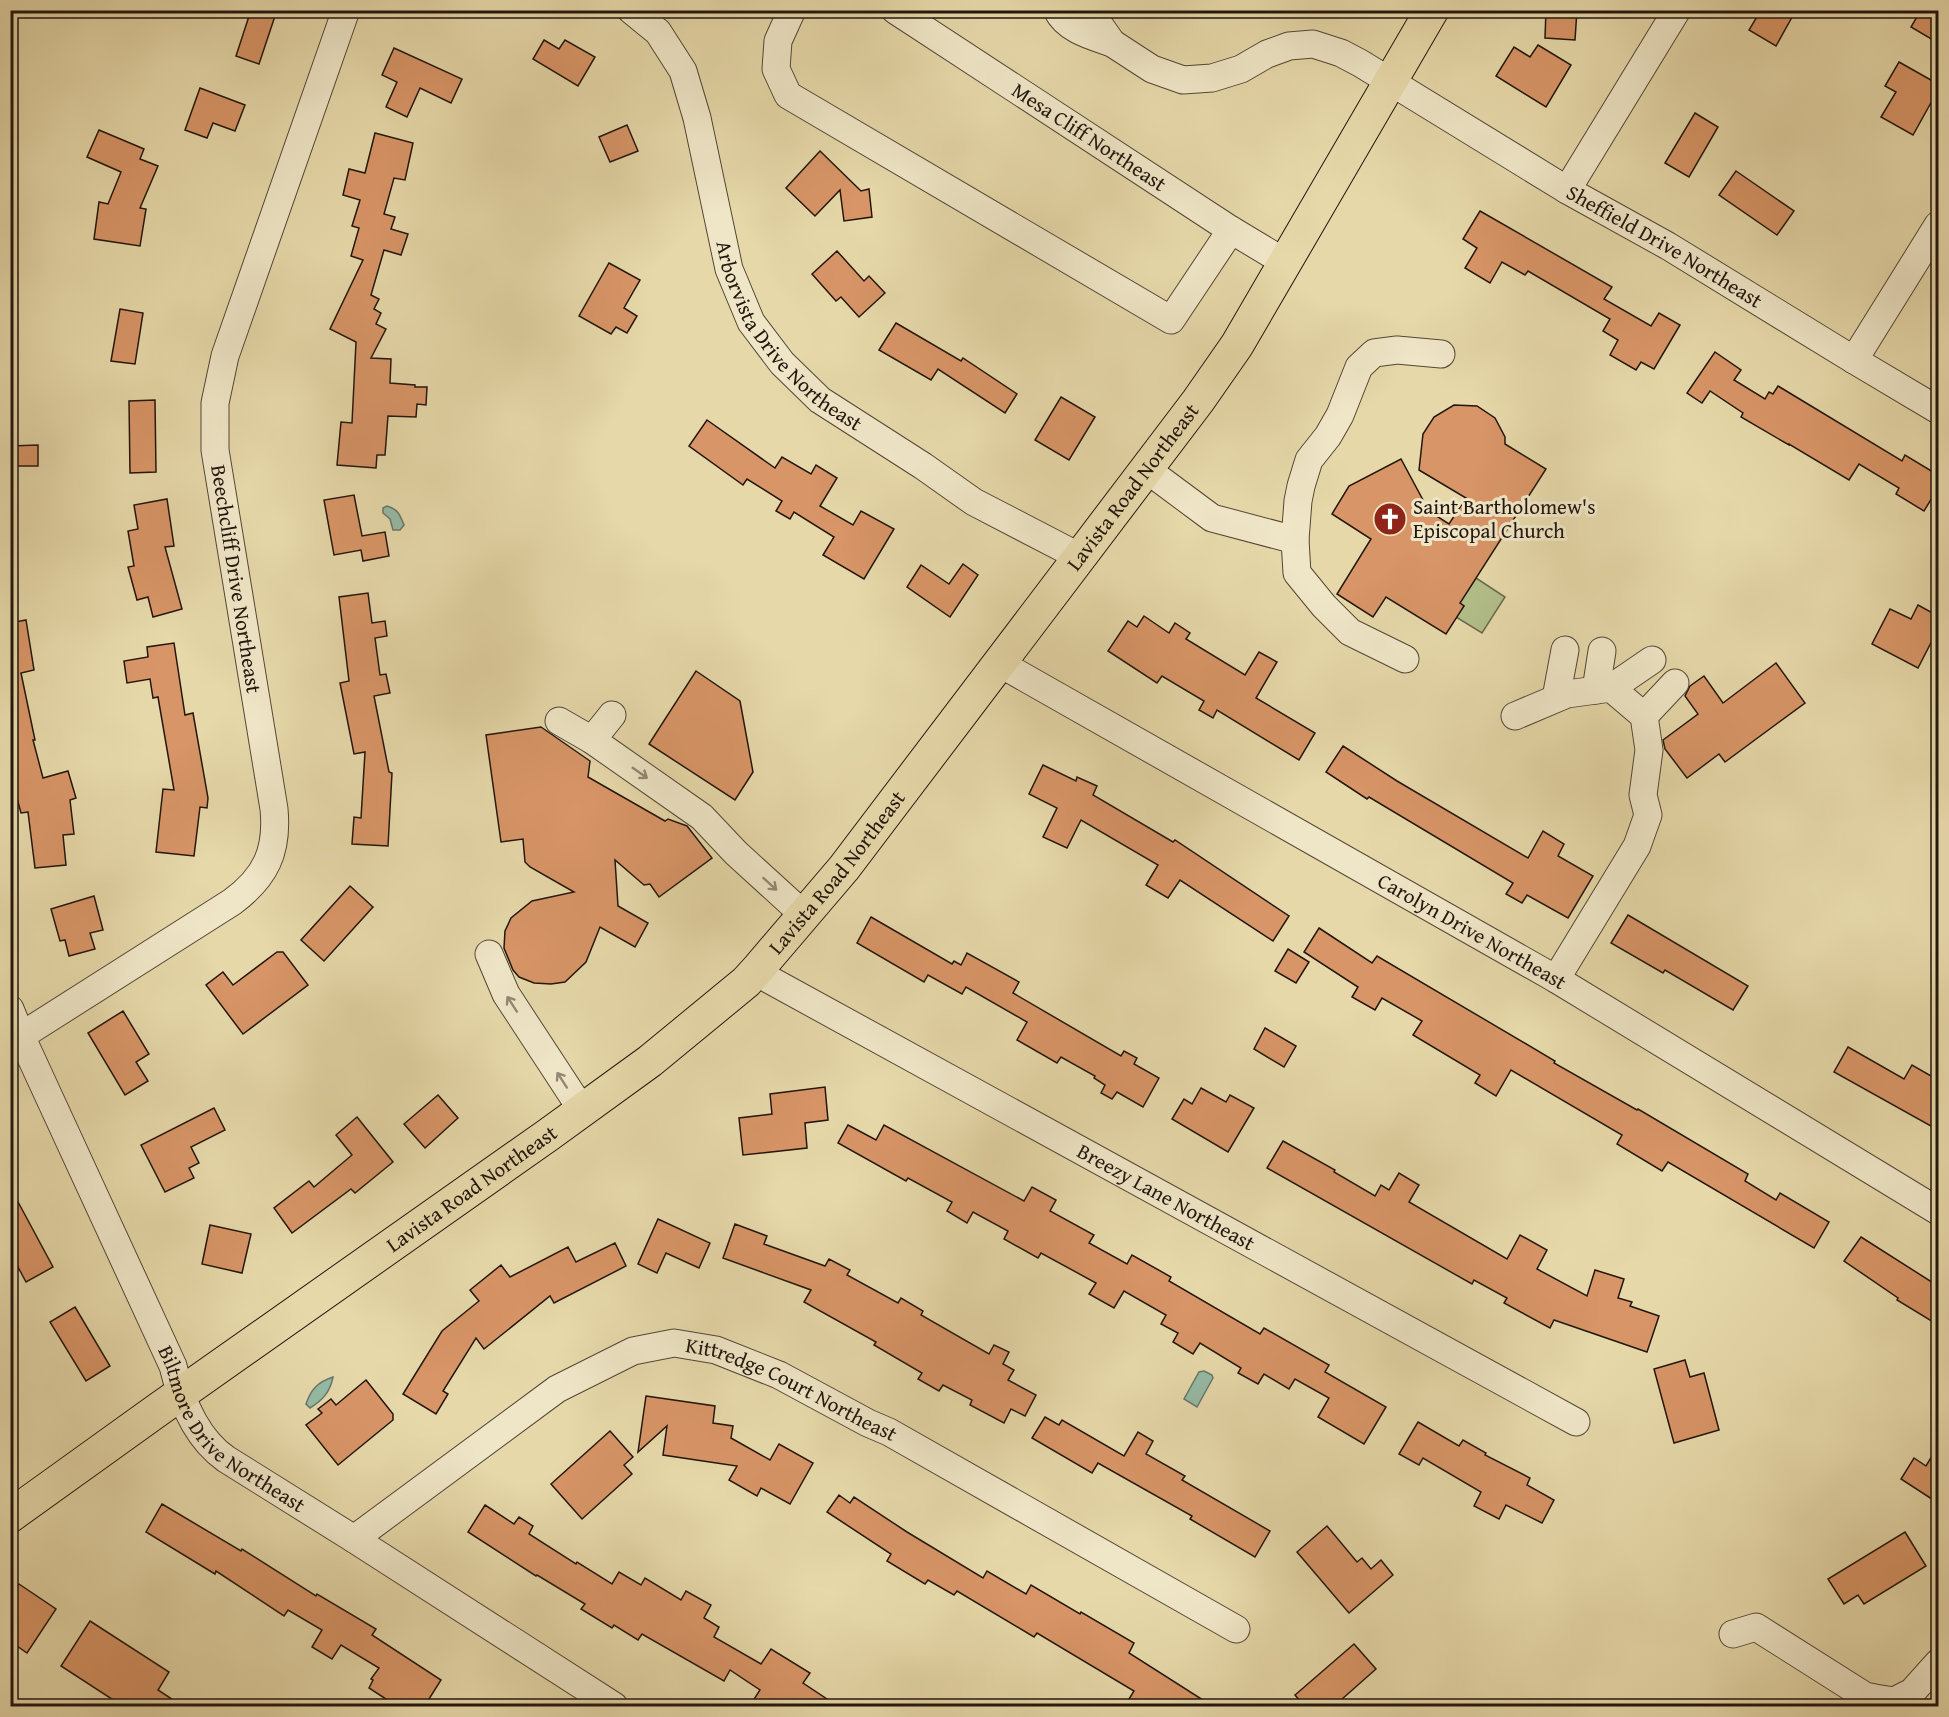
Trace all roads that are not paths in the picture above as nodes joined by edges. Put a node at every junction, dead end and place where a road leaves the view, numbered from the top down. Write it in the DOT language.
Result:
graph roads {
  1 [pos="346,10"];
  2 [pos="631,10"];
  3 [pos="792,10"];
  4 [pos="896,10"];
  5 [pos="1056,10"];
  6 [pos="1089,10"];
  7 [pos="1432,10"];
  8 [pos="1677,10"];
  9 [pos="1112,43"];
  10 [pos="1391,83"];
  11 [pos="1567,190"];
  12 [pos="1938,225"];
  13 [pos="1231,230"];
  14 [pos="1286,263"];
  15 [pos="1441,354"];
  16 [pos="1854,360"];
  17 [pos="1938,410"];
  18 [pos="1146,469"];
  19 [pos="1295,540"];
  20 [pos="1080,557"];
  21 [pos="1565,650"];
  22 [pos="1602,651"];
  23 [pos="1405,659"];
  24 [pos="1652,660"];
  25 [pos="999,663"];
  26 [pos="1675,683"];
  27 [pos="1604,689"];
  28 [pos="1556,698"];
  29 [pos="612,716"];
  30 [pos="1515,716"];
  31 [pos="1644,716"];
  32 [pos="559,721"];
  33 [pos="592,740"];
  34 [pos="804,915"];
  35 [pos="489,954"];
  36 [pos="758,970"];
  37 [pos="1556,979"];
  38 [pos="10,1010"];
  39 [pos="21,1036"];
  40 [pos="582,1110"];
  41 [pos="1938,1211"];
  42 [pos="182,1394"];
  43 [pos="1576,1422"];
  44 [pos="10,1516"];
  45 [pos="354,1539"];
  46 [pos="1236,1629"];
  47 [pos="1733,1634"];
  48 [pos="1938,1663"];
  49 [pos="614,1707"];
  1 -- 39 [label="street, Beechcliff Drive Northeast"];
  2 -- 20 [label="street, Arborvista Drive Northeast"];
  3 -- 13 [label="street"];
  4 -- 13 [label="street, Mesa Cliff Northeast"];
  5 -- 9 [label="street"];
  6 -- 9 [label="street"];
  7 -- 10 [label="main road, Lavista Road Northeast"];
  8 -- 11 [label="street"];
  9 -- 10 [label="street, Sheffield Drive Northeast"];
  10 -- 11 [label="street, Sheffield Drive Northeast"];
  10 -- 14 [label="main road, Lavista Road Northeast"];
  11 -- 16 [label="street, Sheffield Drive Northeast"];
  12 -- 16 [label="street"];
  13 -- 14 [label="street, Mesa Cliff Northeast"];
  14 -- 18 [label="main road, Lavista Road Northeast"];
  15 -- 19 [label="street"];
  16 -- 17 [label="street, Sheffield Drive Northeast"];
  18 -- 19 [label="street"];
  18 -- 20 [label="main road, Lavista Road Northeast"];
  19 -- 23 [label="street"];
  20 -- 25 [label="main road, Lavista Road Northeast"];
  21 -- 28 [label="street"];
  22 -- 27 [label="street"];
  24 -- 27 [label="street"];
  25 -- 34 [label="main road, Lavista Road Northeast"];
  25 -- 37 [label="street, Carolyn Drive Northeast"];
  26 -- 31 [label="street"];
  27 -- 28 [label="street"];
  27 -- 31 [label="street"];
  28 -- 30 [label="street"];
  29 -- 33 [label="street"];
  31 -- 37 [label="street"];
  32 -- 33 [label="street"];
  33 -- 34 [label="street, one-way"];
  34 -- 36 [label="main road, Lavista Road Northeast"];
  40 -- 35 [label="street, one-way"];
  36 -- 40 [label="main road, Lavista Road Northeast"];
  36 -- 43 [label="street, Breezy Lane Northeast"];
  37 -- 41 [label="street, Carolyn Drive Northeast"];
  38 -- 39 [label="street, Biltmore Drive Northeast"];
  39 -- 42 [label="street, Biltmore Drive Northeast"];
  40 -- 42 [label="main road, Lavista Road Northeast"];
  42 -- 44 [label="main road, Lavista Road Northeast"];
  42 -- 45 [label="street, Biltmore Drive Northeast"];
  45 -- 46 [label="street, Kittredge Court Northeast"];
  45 -- 49 [label="street, Biltmore Drive Northeast"];
  47 -- 48 [label="street"];
}
